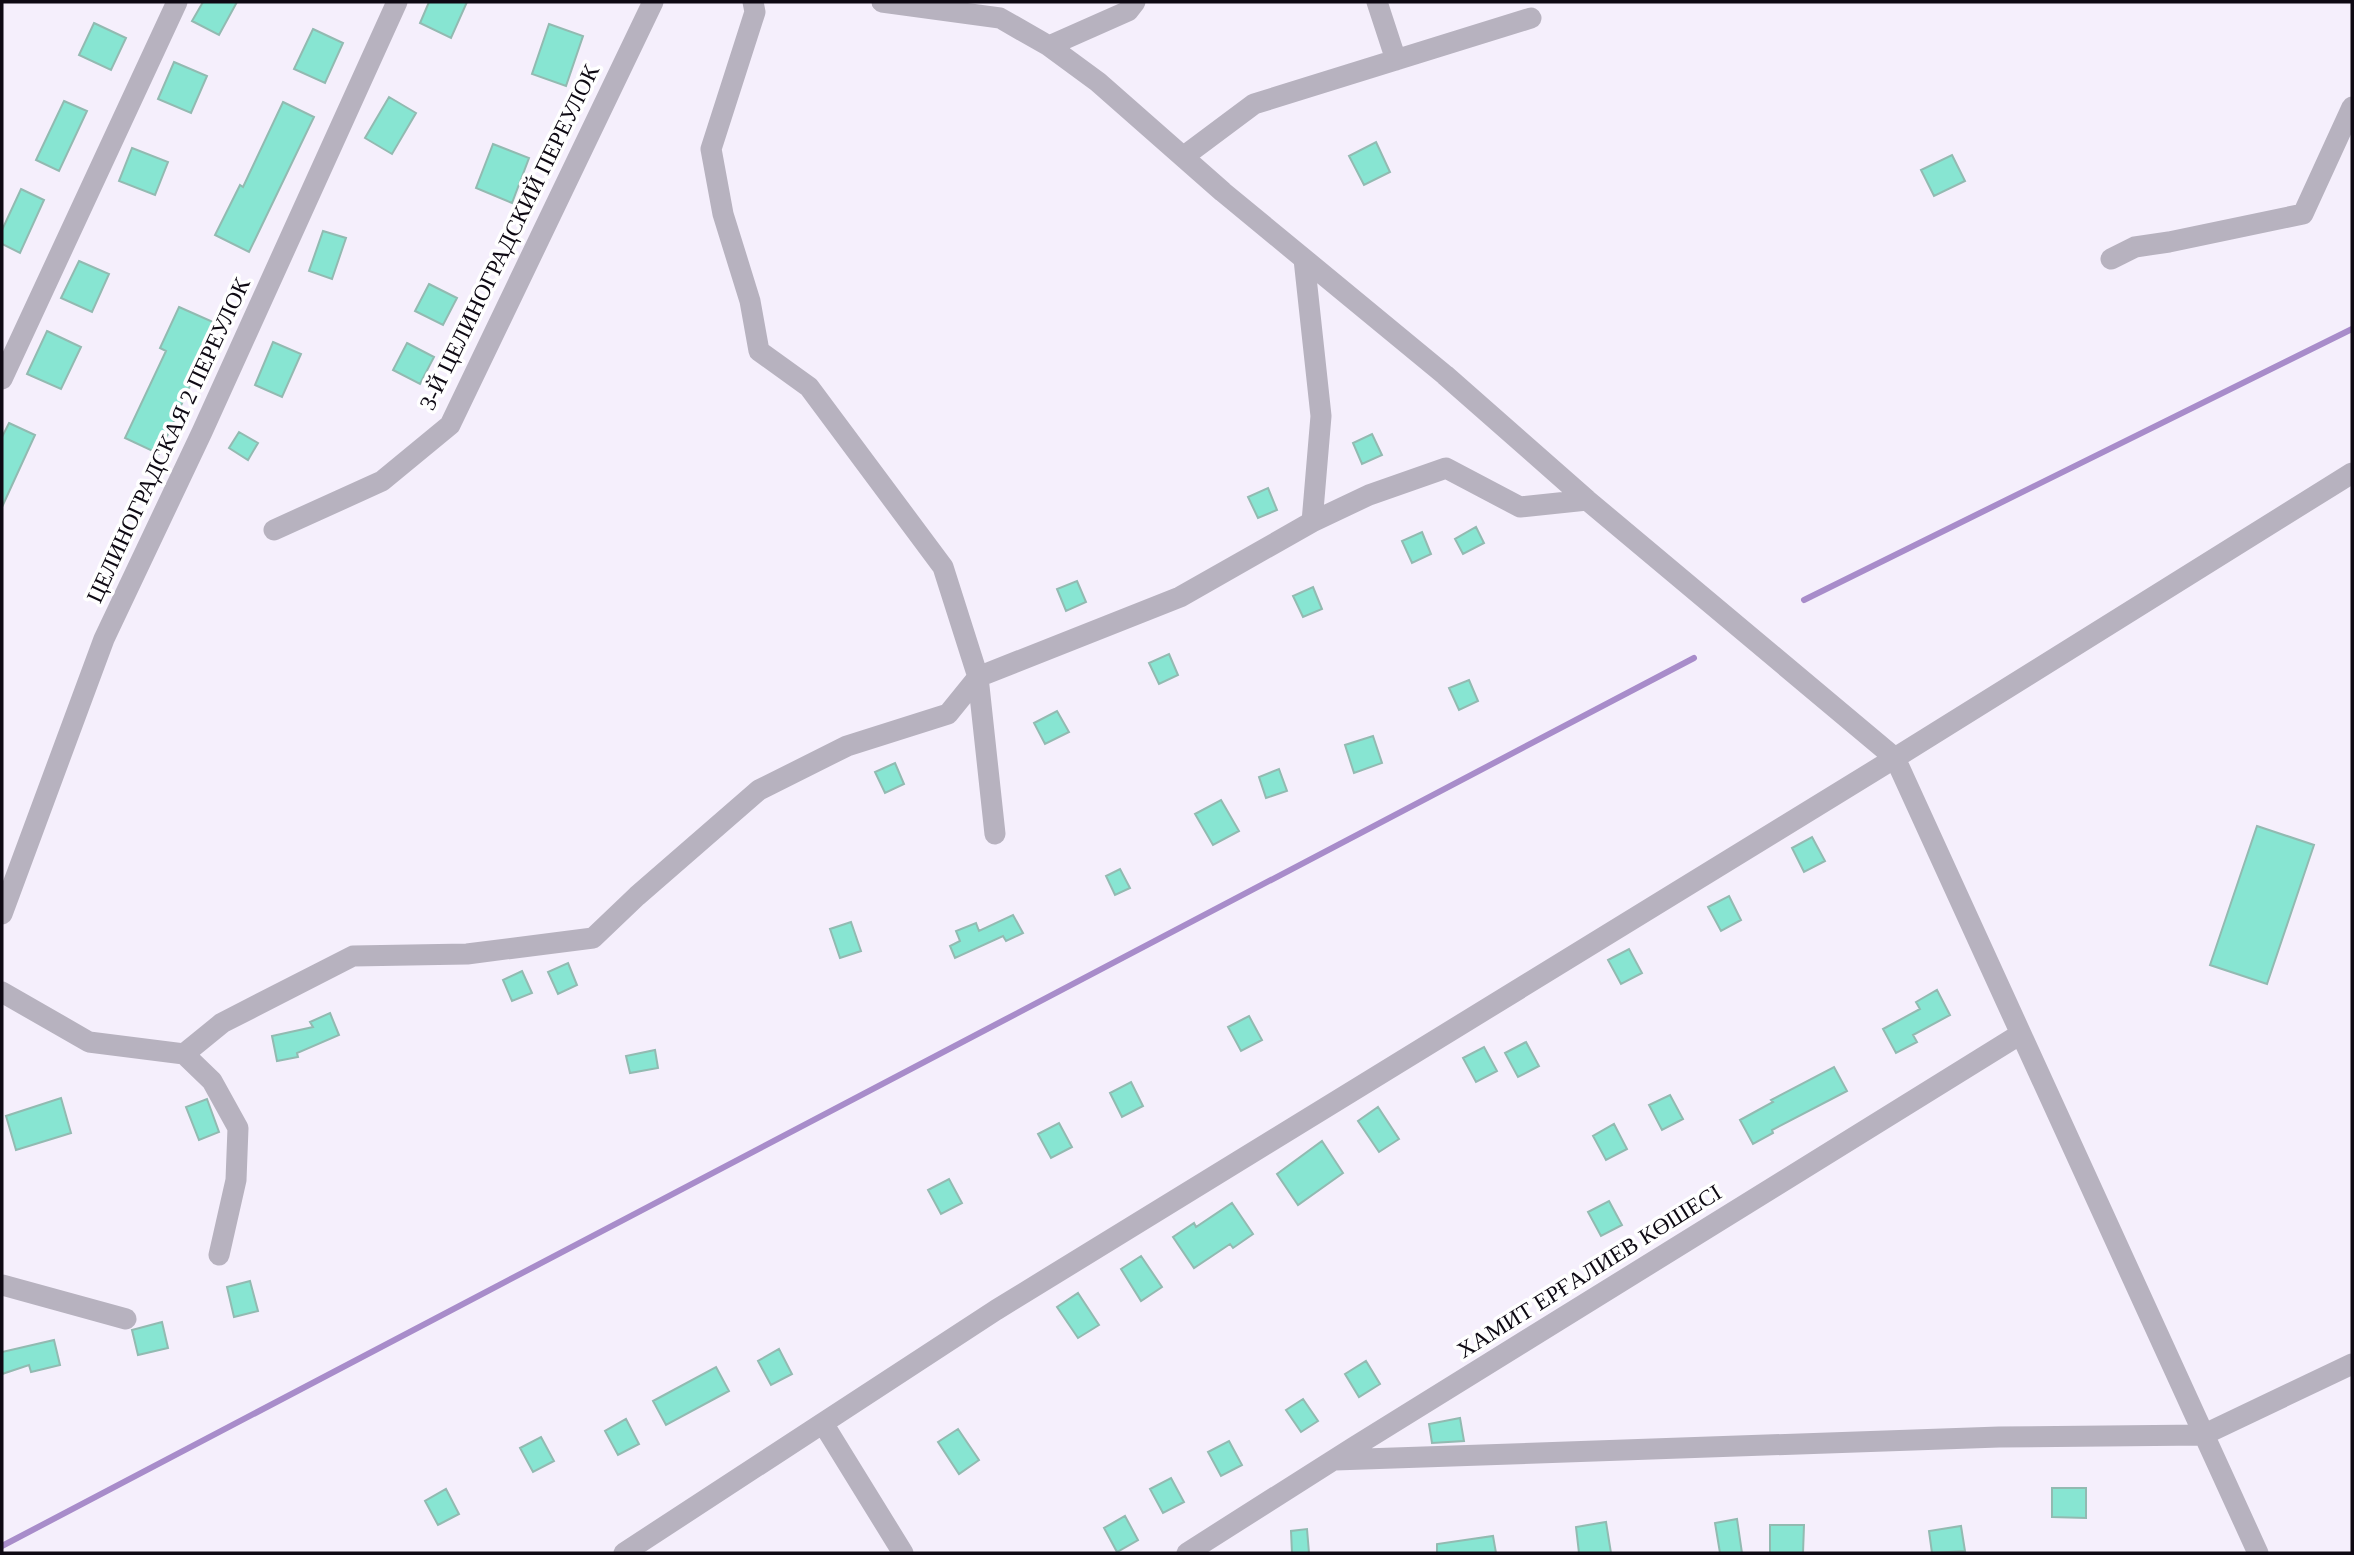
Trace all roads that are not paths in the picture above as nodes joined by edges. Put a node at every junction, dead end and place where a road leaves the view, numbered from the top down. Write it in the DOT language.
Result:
graph roads {
  1 [pos="177,2"];
  2 [pos="397,2"];
  3 [pos="653,2"];
  4 [pos="753,2"];
  5 [pos="882,2"];
  6 [pos="1135,2"];
  7 [pos="1377,2"];
  8 [pos="1531,18"];
  9 [pos="1049,46"];
  10 [pos="1396,60"];
  11 [pos="2352,107"];
  12 [pos="1183,157"];
  13 [pos="1304,259"];
  14 [pos="2111,259"];
  15 [pos="2,379"];
  16 [pos="2352,473"];
  17 [pos="1587,500"];
  18 [pos="1312,522"];
  19 [pos="274,530"];
  20 [pos="978,677"];
  21 [pos="1895,758"];
  22 [pos="995,834"];
  23 [pos="3,910"];
  24 [pos="2,992"];
  25 [pos="2019,1035"];
  26 [pos="184,1054"];
  27 [pos="219,1255"];
  28 [pos="2,1285"];
  29 [pos="126,1319"];
  30 [pos="2352,1364"];
  31 [pos="824,1425"];
  32 [pos="2203,1435"];
  33 [pos="1335,1460"];
  34 [pos="624,1553"];
  35 [pos="903,1553"];
  36 [pos="1187,1553"];
  37 [pos="2258,1553"];
  1 -- 15 [label="street"];
  2 -- 23 [label="street, ЦЕЛИНОГРАДСКАЯ 2 ПЕРЕУЛОК"];
  3 -- 19 [label="street, 3-Й ЦЕЛИНОГРАДСКИЙ ПЕРЕУЛОК"];
  4 -- 20 [label="street"];
  5 -- 9 [label="street"];
  6 -- 9 [label="street"];
  7 -- 10 [label="street"];
  8 -- 10 [label="street"];
  9 -- 12 [label="street"];
  10 -- 12 [label="street"];
  11 -- 14 [label="street"];
  12 -- 13 [label="street"];
  13 -- 17 [label="street"];
  13 -- 18 [label="street"];
  16 -- 21 [label="street"];
  17 -- 18 [label="street"];
  17 -- 21 [label="street"];
  18 -- 20 [label="street"];
  20 -- 22 [label="street"];
  20 -- 26 [label="street"];
  21 -- 25 [label="street"];
  21 -- 31 [label="street"];
  24 -- 26 [label="street"];
  25 -- 32 [label="street"];
  25 -- 33 [label="street, ХАМИТ ЕРҒАЛИЕВ КӨШЕСІ"];
  26 -- 27 [label="street"];
  28 -- 29 [label="street"];
  30 -- 32 [label="street"];
  31 -- 34 [label="street"];
  31 -- 35 [label="street"];
  32 -- 33 [label="street"];
  32 -- 37 [label="street"];
  33 -- 36 [label="street, ХАМИТ ЕРҒАЛИЕВ КӨШЕСІ"];
}
